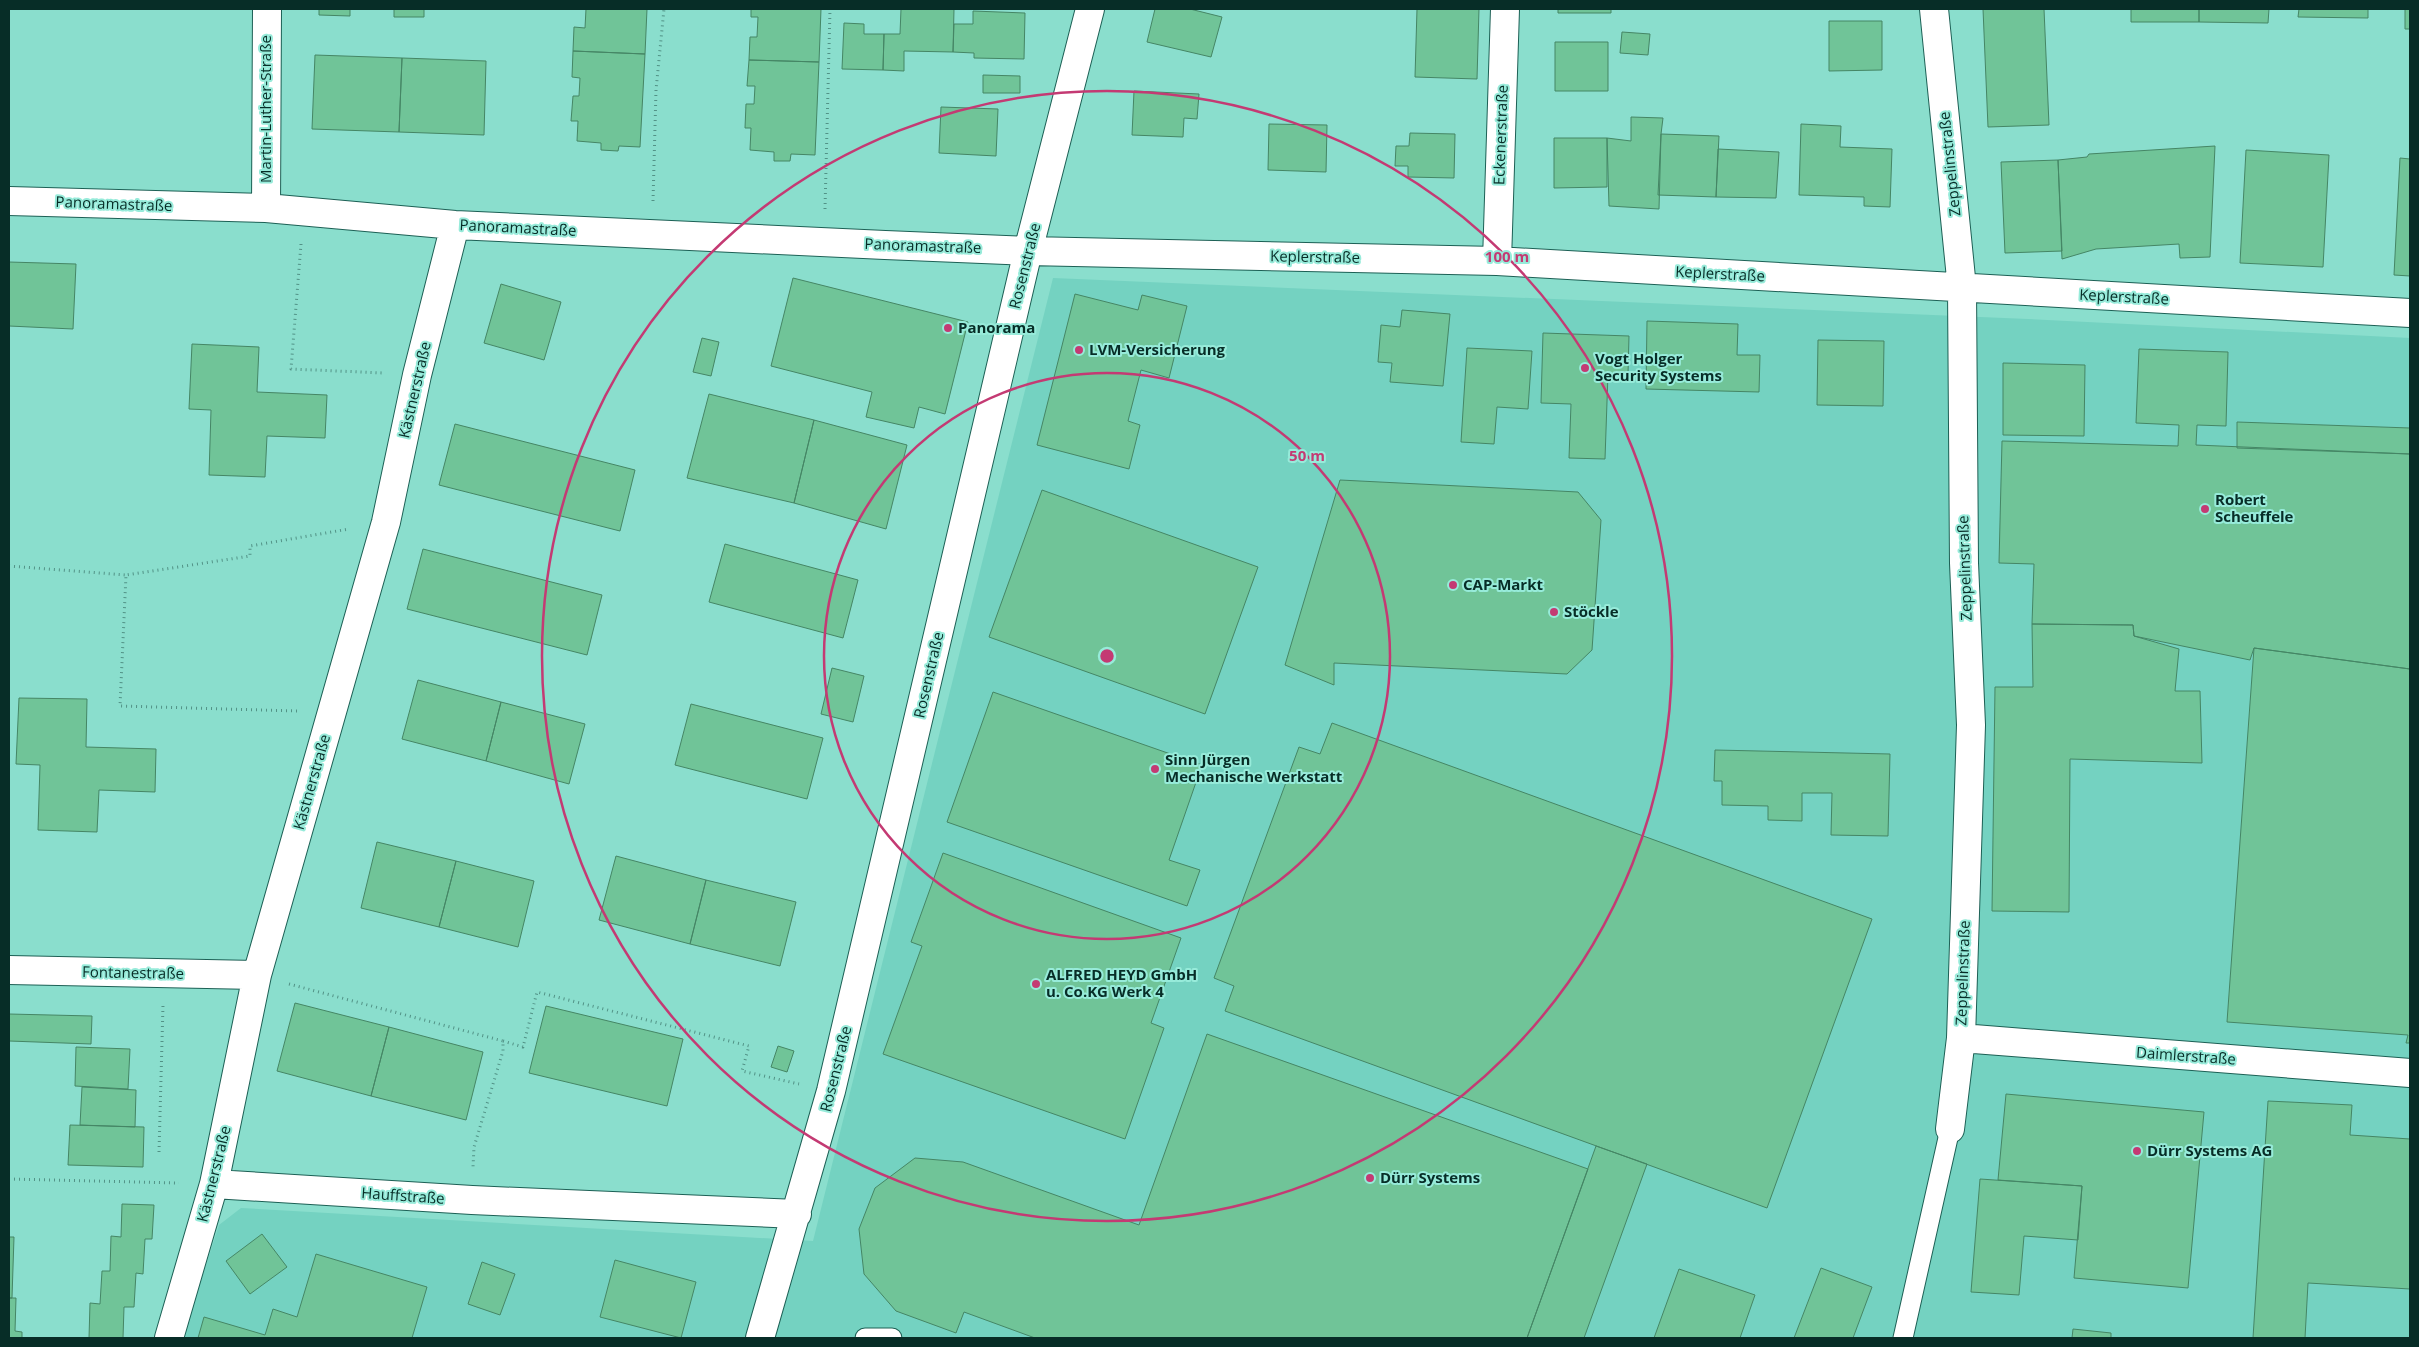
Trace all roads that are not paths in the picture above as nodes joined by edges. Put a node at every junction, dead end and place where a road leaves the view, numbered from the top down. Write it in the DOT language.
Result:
graph roads {
  1 [pos="267,9"];
  2 [pos="1090,9"];
  3 [pos="1505,9"];
  4 [pos="1934,9"];
  5 [pos="9,201"];
  6 [pos="266,208"];
  7 [pos="456,225"];
  8 [pos="1028,251"];
  9 [pos="1497,261"];
  10 [pos="1962,288"];
  11 [pos="2410,313"];
  12 [pos="9,970"];
  13 [pos="257,975"];
  14 [pos="1961,1038"];
  15 [pos="2410,1073"];
  16 [pos="1950,1128"];
  17 [pos="214,1184"];
  18 [pos="797,1214"];
  19 [pos="169,1338"];
  20 [pos="760,1338"];
  21 [pos="865,1338"];
  22 [pos="892,1338"];
  23 [pos="1903,1338"];
  1 -- 6 [label="street, Martin-Luther-Straße"];
  2 -- 8 [label="street, Rosenstraße"];
  3 -- 9 [label="street, Eckenerstraße"];
  4 -- 10 [label="street, Zeppelinstraße"];
  5 -- 6 [label="street, Panoramastraße"];
  6 -- 7 [label="street, Panoramastraße"];
  7 -- 8 [label="street, Panoramastraße"];
  7 -- 13 [label="street, Kästnerstraße"];
  8 -- 9 [label="street, Keplerstraße"];
  8 -- 18 [label="street, Rosenstraße"];
  9 -- 10 [label="street, Keplerstraße"];
  10 -- 11 [label="street, Keplerstraße"];
  10 -- 14 [label="street, Zeppelinstraße"];
  12 -- 13 [label="street, Fontanestraße"];
  13 -- 17 [label="street, Kästnerstraße"];
  14 -- 15 [label="street, Daimlerstraße"];
  14 -- 16 [label="street, Zeppelinstraße"];
  16 -- 23 [label="lane"];
  17 -- 18 [label="street, Hauffstraße"];
  17 -- 19 [label="street, Kästnerstraße"];
  18 -- 20 [label="street, Rosenstraße"];
  21 -- 22 [label="lane"];
}
